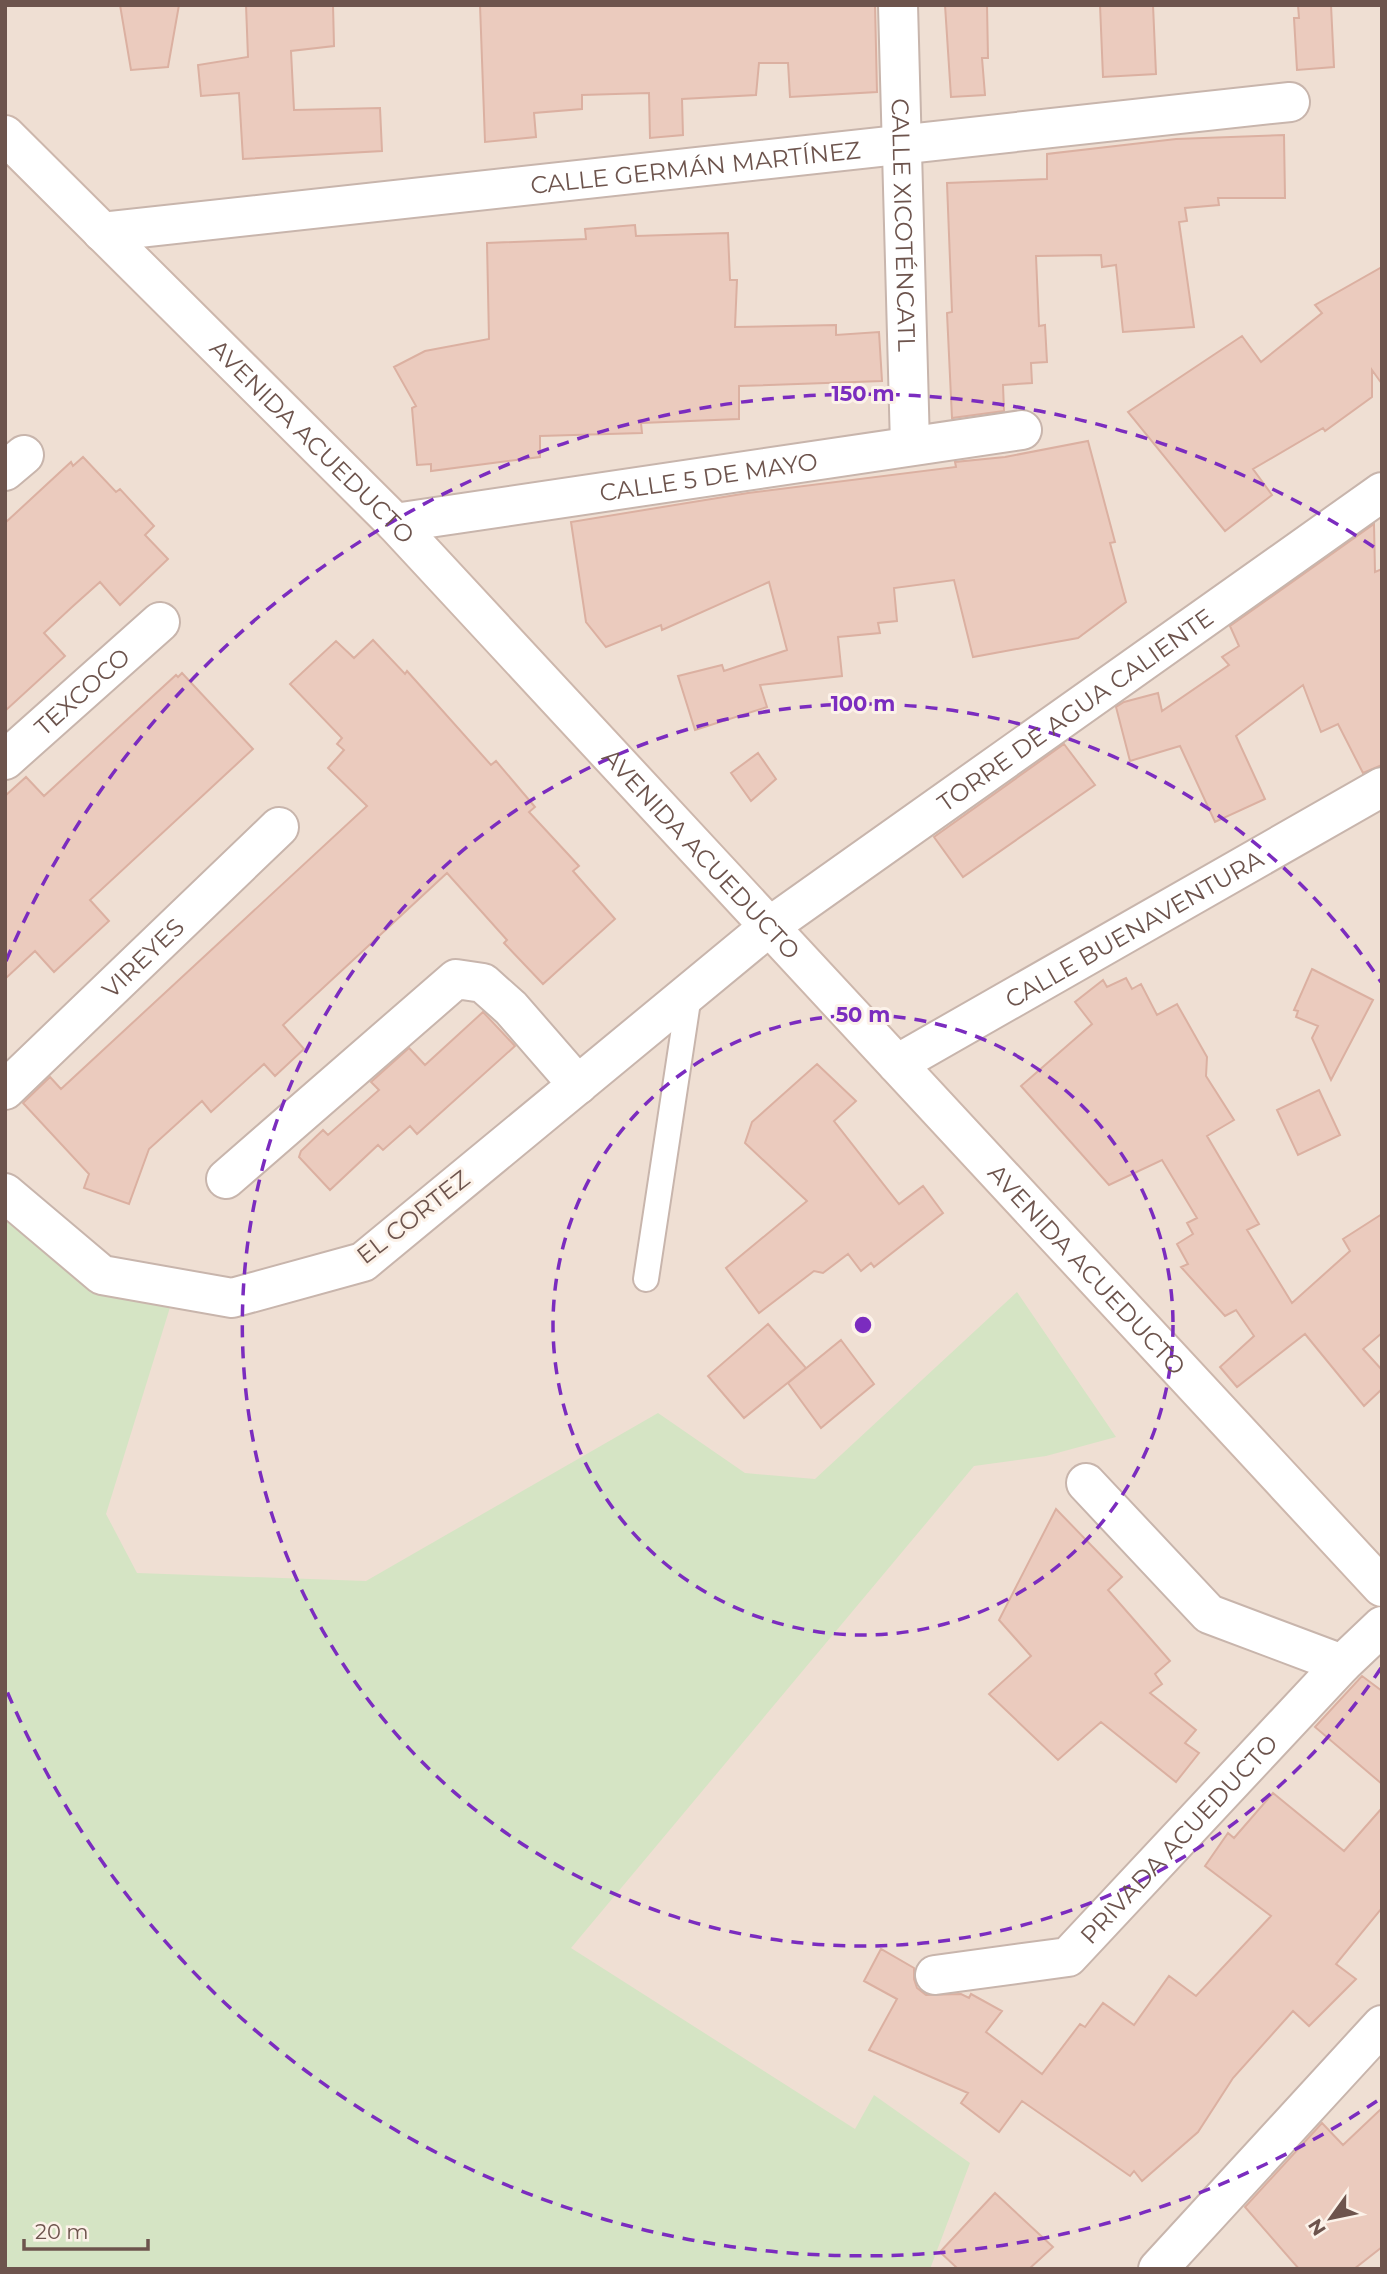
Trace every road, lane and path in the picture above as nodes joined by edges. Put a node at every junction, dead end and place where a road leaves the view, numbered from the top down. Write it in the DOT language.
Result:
graph roads {
  1 [pos="898,5"];
  2 [pos="1290,102"];
  3 [pos="5,135"];
  4 [pos="901,147"];
  5 [pos="102,232"];
  6 [pos="1022,430"];
  7 [pos="910,445"];
  8 [pos="1382,492"];
  9 [pos="395,523"];
  10 [pos="160,622"];
  11 [pos="5,760"];
  12 [pos="1378,797"];
  13 [pos="279,827"];
  14 [pos="770,926"];
  15 [pos="689,995"];
  16 [pos="897,1064"];
  17 [pos="578,1084"];
  18 [pos="5,1090"];
  19 [pos="226,1179"];
  20 [pos="5,1193"];
  21 [pos="646,1279"];
  22 [pos="1086,1483"];
  23 [pos="1382,1587"];
  24 [pos="1382,1626"];
  25 [pos="1342,1664"];
  26 [pos="935,1975"];
  27 [pos="1382,2025"];
  28 [pos="1158,2269"];
  1 -- 4 [label="street, CALLE XICOTÉNCATL"];
  2 -- 4 [label="street, CALLE GERMÁN MARTÍNEZ"];
  3 -- 5 [label="street, AVENIDA ACUEDUCTO"];
  4 -- 5 [label="street, CALLE GERMÁN MARTÍNEZ"];
  4 -- 7 [label="street, CALLE XICOTÉNCATL"];
  5 -- 9 [label="street, AVENIDA ACUEDUCTO"];
  6 -- 7 [label="street, CALLE 5 DE MAYO"];
  7 -- 9 [label="street, CALLE 5 DE MAYO"];
  8 -- 14 [label="street, TORRE DE AGUA CALIENTE"];
  9 -- 14 [label="street, AVENIDA ACUEDUCTO"];
  10 -- 11 [label="street, TEXCOCO"];
  12 -- 16 [label="street, CALLE BUENAVENTURA"];
  13 -- 18 [label="street, VIREYES"];
  14 -- 15 [label="street, EL CORTEZ"];
  14 -- 16 [label="street, AVENIDA ACUEDUCTO"];
  15 -- 17 [label="street, EL CORTEZ"];
  15 -- 21 [label="lane"];
  16 -- 23 [label="street, AVENIDA ACUEDUCTO"];
  17 -- 19 [label="street"];
  17 -- 20 [label="street, EL CORTEZ"];
  22 -- 25 [label="street"];
  24 -- 25 [label="street, PRIVADA ACUEDUCTO"];
  25 -- 26 [label="street, PRIVADA ACUEDUCTO"];
  27 -- 28 [label="street"];
}
